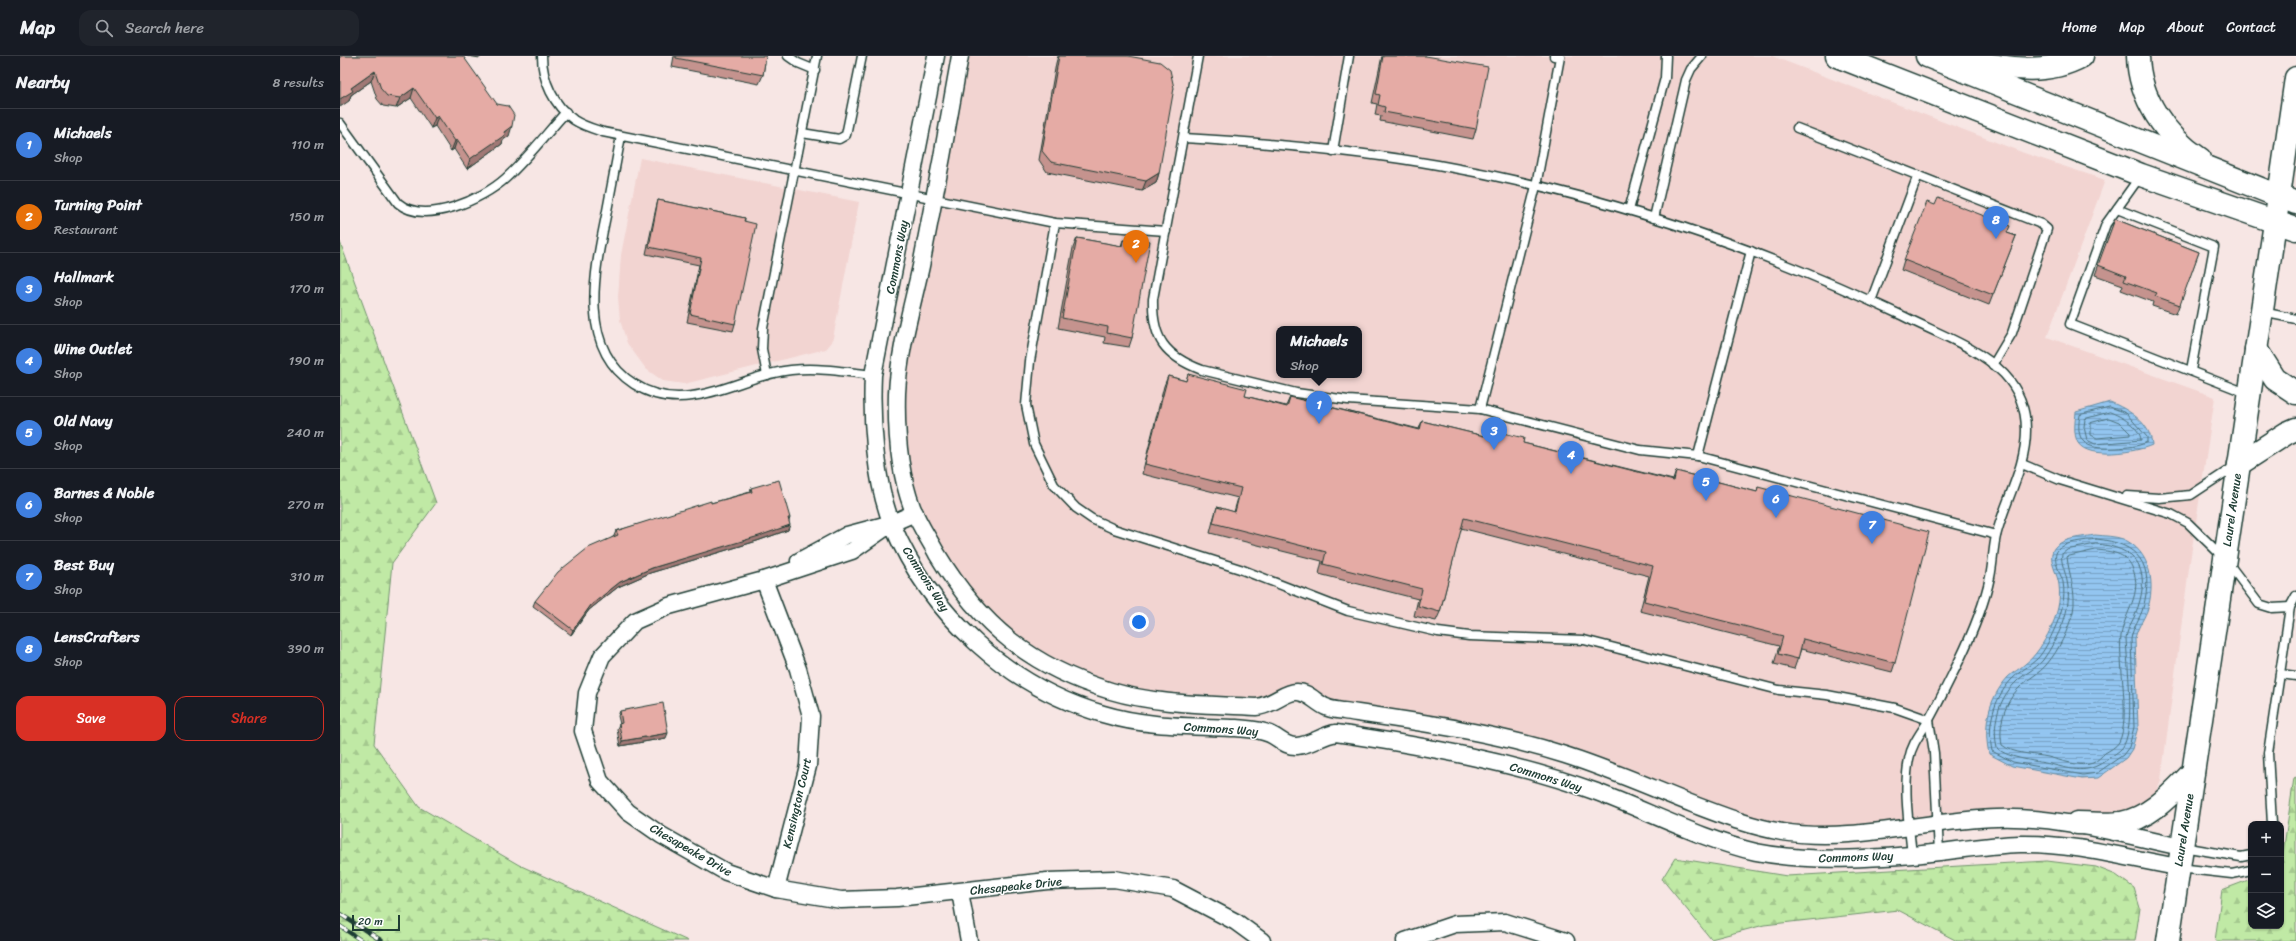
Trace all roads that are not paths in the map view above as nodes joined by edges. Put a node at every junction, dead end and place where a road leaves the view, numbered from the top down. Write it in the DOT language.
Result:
graph roads {
  1 [pos="542,56"];
  2 [pos="788,56"];
  3 [pos="817,56"];
  4 [pos="862,56"];
  5 [pos="936,56"];
  6 [pos="960,56"];
  7 [pos="1198,56"];
  8 [pos="1349,56"];
  9 [pos="1554,56"];
  10 [pos="1666,56"];
  11 [pos="1702,56"];
  12 [pos="1837,56"];
  13 [pos="1927,56"];
  14 [pos="1943,56"];
  15 [pos="2082,56"];
  16 [pos="2138,56"];
  17 [pos="815,70"];
  18 [pos="2296,78"];
  19 [pos="566,112"];
  20 [pos="340,123"];
  21 [pos="1797,128"];
  22 [pos="802,133"];
  23 [pos="621,136"];
  24 [pos="1184,138"];
  25 [pos="1333,151"];
  26 [pos="795,171"];
  27 [pos="1918,175"];
  28 [pos="2141,175"];
  29 [pos="2224,175"];
  30 [pos="1536,186"];
  31 [pos="909,194"];
  32 [pos="934,199"];
  33 [pos="2287,199"];
  34 [pos="2117,208"];
  35 [pos="1629,210"];
  36 [pos="1654,218"];
  37 [pos="1055,222"];
  38 [pos="2275,222"];
  39 [pos="2296,229"];
  40 [pos="1166,231"];
  41 [pos="1751,251"];
  42 [pos="1871,301"];
  43 [pos="2262,312"];
  44 [pos="2296,319"];
  45 [pos="2256,348"];
  46 [pos="1993,365"];
  47 [pos="2191,370"];
  48 [pos="767,375"];
  49 [pos="873,375"];
  50 [pos="2250,394"];
  51 [pos="2296,394"];
  52 [pos="1480,409"];
  53 [pos="2296,429"];
  54 [pos="1698,456"];
  55 [pos="2022,464"];
  56 [pos="2239,464"];
  57 [pos="2101,492"];
  58 [pos="915,513"];
  59 [pos="892,523"];
  60 [pos="1996,535"];
  61 [pos="2225,559"];
  62 [pos="764,580"];
  63 [pos="2296,596"];
  64 [pos="2290,607"];
  65 [pos="2280,674"];
  66 [pos="2296,676"];
  67 [pos="1929,720"];
  68 [pos="2193,772"];
  69 [pos="2272,821"];
  70 [pos="2077,823"];
  71 [pos="1937,824"];
  72 [pos="1910,828"];
  73 [pos="1939,852"];
  74 [pos="1912,855"];
  75 [pos="2248,856"];
  76 [pos="2180,857"];
  77 [pos="2248,871"];
  78 [pos="776,890"];
  79 [pos="960,892"];
  80 [pos="969,941"];
  81 [pos="1262,941"];
  82 [pos="1405,941"];
  83 [pos="1566,941"];
  84 [pos="2168,941"];
  1 -- 19 [label="lane"];
  2 -- 17 [label="lane"];
  3 -- 17 [label="lane"];
  4 -- 22 [label="lane"];
  5 -- 31 [label="street, Commons Way"];
  6 -- 32 [label="street, Commons Way"];
  7 -- 24 [label="lane"];
  8 -- 25 [label="lane"];
  9 -- 30 [label="lane"];
  10 -- 35 [label="lane"];
  11 -- 36 [label="lane"];
  12 -- 28 [label="main road"];
  13 -- 29 [label="main road"];
  14 -- 15 [label="main road"];
  16 -- 29 [label="main road"];
  17 -- 22 [label="lane"];
  18 -- 33 [label="main road, Laurel Avenue"];
  19 -- 20 [label="lane"];
  19 -- 23 [label="lane"];
  21 -- 27 [label="lane"];
  22 -- 26 [label="lane"];
  23 -- 26 [label="lane"];
  23 -- 48 [label="lane"];
  24 -- 25 [label="lane"];
  24 -- 40 [label="lane"];
  25 -- 30 [label="lane"];
  26 -- 31 [label="lane"];
  26 -- 48 [label="lane"];
  27 -- 42 [label="lane"];
  27 -- 46 [label="lane"];
  28 -- 34 [label="lane"];
  28 -- 38 [label="main road"];
  29 -- 33 [label="main road"];
  30 -- 35 [label="lane"];
  30 -- 52 [label="lane"];
  31 -- 32 [label="lane"];
  31 -- 49 [label="street, Commons Way"];
  32 -- 37 [label="lane"];
  32 -- 58 [label="street, Commons Way"];
  33 -- 38 [label="main road, Laurel Avenue"];
  34 -- 47 [label="lane"];
  34 -- 47 [label="lane"];
  35 -- 36 [label="lane"];
  36 -- 41 [label="lane"];
  37 -- 40 [label="lane"];
  37 -- 67 [label="lane"];
  38 -- 39 [label="main road"];
  38 -- 43 [label="main road, Laurel Avenue"];
  40 -- 52 [label="lane"];
  41 -- 42 [label="lane"];
  41 -- 54 [label="lane"];
  42 -- 46 [label="lane"];
  43 -- 44 [label="lane"];
  43 -- 45 [label="main road, Laurel Avenue"];
  45 -- 50 [label="main road, Laurel Avenue"];
  45 -- 51 [label="main road"];
  46 -- 55 [label="lane"];
  47 -- 50 [label="lane"];
  48 -- 49 [label="lane"];
  49 -- 59 [label="street, Commons Way"];
  50 -- 56 [label="main road, Laurel Avenue"];
  52 -- 54 [label="lane"];
  53 -- 56 [label="main road"];
  54 -- 60 [label="lane"];
  55 -- 57 [label="lane"];
  55 -- 60 [label="lane"];
  56 -- 57 [label="lane"];
  56 -- 61 [label="main road, Laurel Avenue"];
  57 -- 61 [label="lane"];
  58 -- 59 [label="street, Chesapeake Drive"];
  58 -- 72 [label="street, Commons Way"];
  59 -- 62 [label="street, Chesapeake Drive"];
  59 -- 74 [label="street, Commons Way"];
  60 -- 67 [label="lane"];
  61 -- 64 [label="lane"];
  61 -- 68 [label="main road, Laurel Avenue"];
  62 -- 78 [label="street, Kensington Court"];
  62 -- 78 [label="street, Chesapeake Drive"];
  63 -- 64 [label="lane"];
  64 -- 65 [label="lane"];
  65 -- 66 [label="lane"];
  65 -- 69 [label="lane"];
  67 -- 71 [label="lane"];
  67 -- 72 [label="lane"];
  68 -- 70 [label="main road"];
  68 -- 76 [label="main road, Laurel Avenue"];
  70 -- 71 [label="street, Commons Way"];
  70 -- 76 [label="street, Commons Way"];
  71 -- 72 [label="street, Commons Way"];
  71 -- 73 [label="lane"];
  72 -- 74 [label="lane"];
  73 -- 74 [label="street, Commons Way"];
  73 -- 76 [label="street, Commons Way"];
  75 -- 76 [label="lane"];
  76 -- 77 [label="lane"];
  76 -- 84 [label="main road, Laurel Avenue"];
  78 -- 79 [label="street, Chesapeake Drive"];
  79 -- 80 [label="street"];
  79 -- 81 [label="street, Chesapeake Drive"];
  82 -- 83 [label="street"];
}
